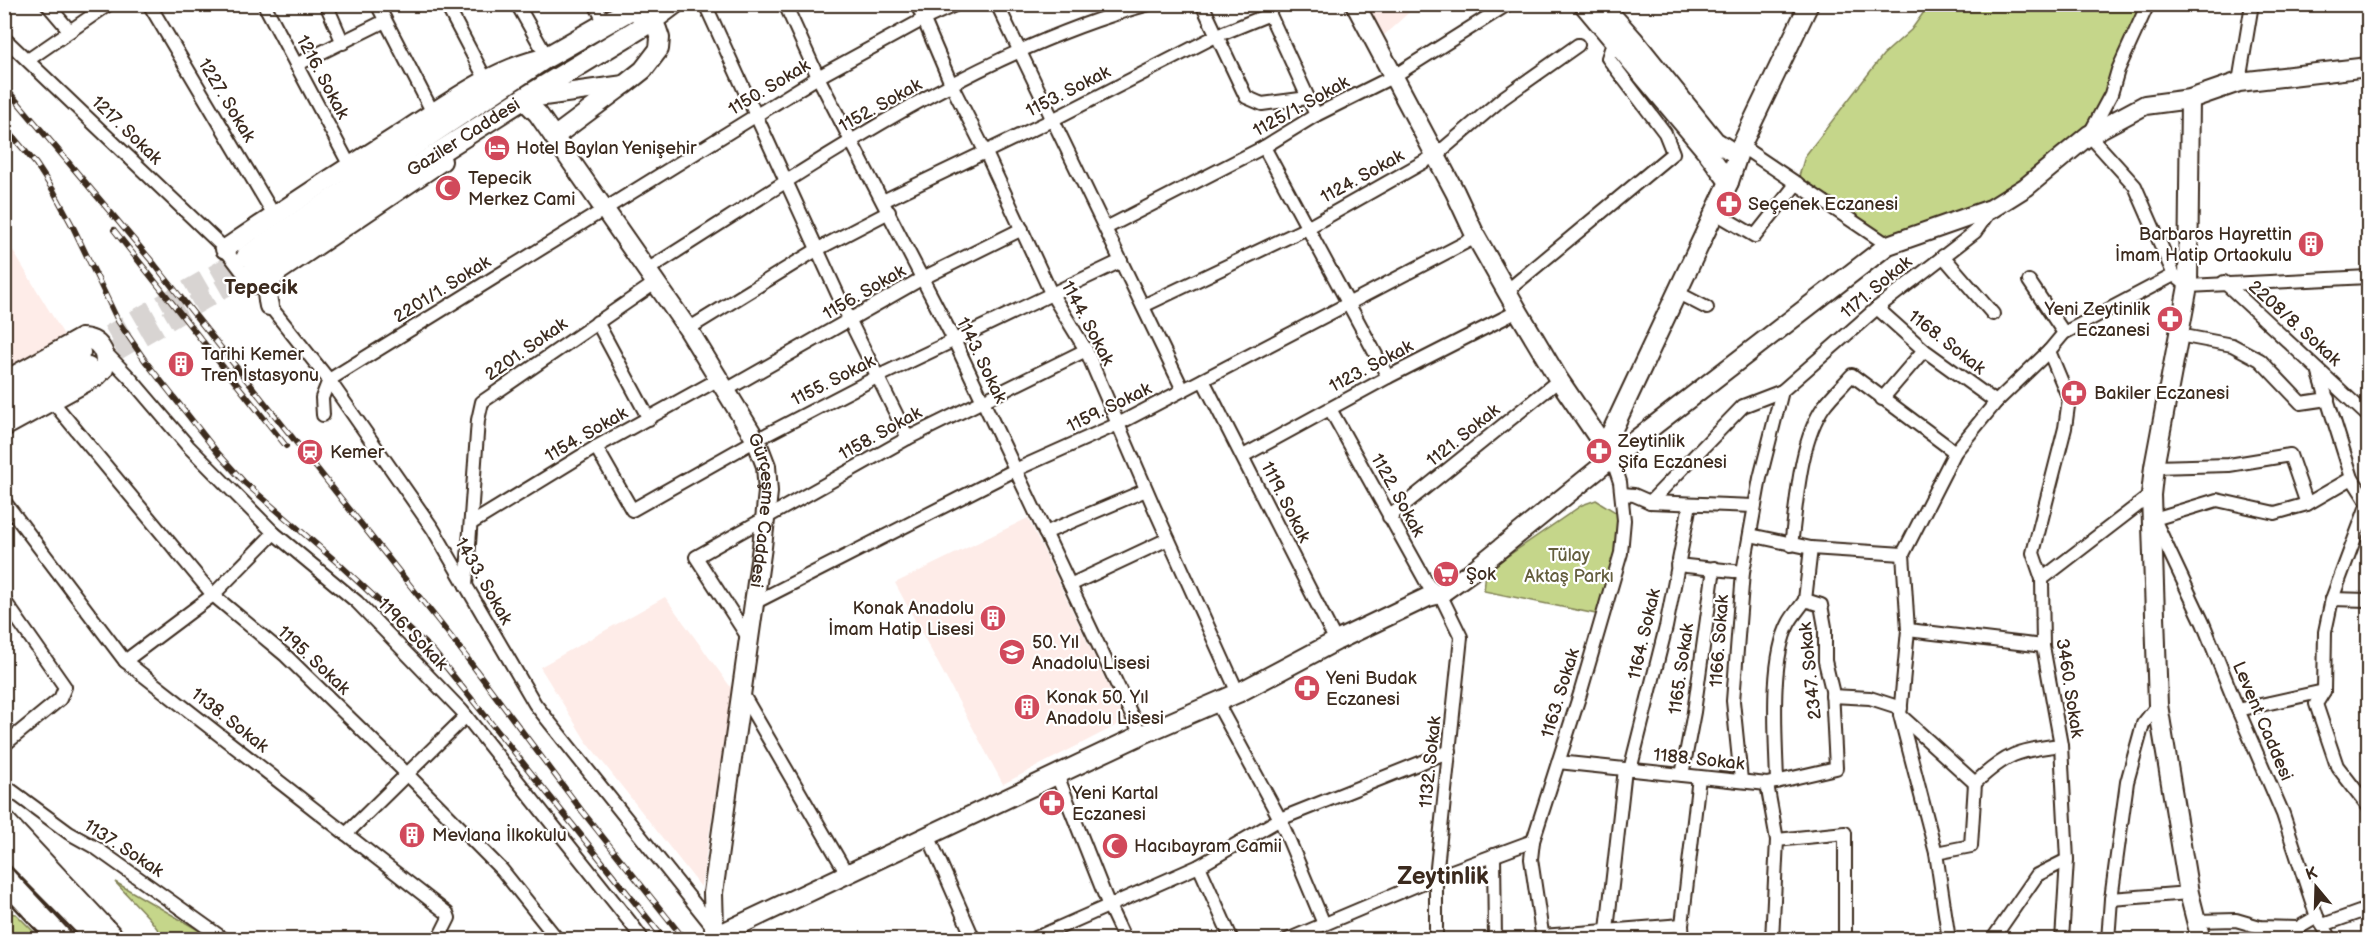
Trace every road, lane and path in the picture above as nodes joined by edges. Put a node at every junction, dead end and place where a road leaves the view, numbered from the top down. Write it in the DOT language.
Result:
graph roads {
  1 [pos="47,4"];
  2 [pos="109,4"];
  3 [pos="149,4"];
  4 [pos="264,4"];
  5 [pos="326,4"];
  6 [pos="377,4"];
  7 [pos="446,4"];
  8 [pos="517,4"];
  9 [pos="595,4"];
  10 [pos="674,4"];
  11 [pos="705,4"];
  12 [pos="785,4"];
  13 [pos="917,4"];
  14 [pos="957,4"];
  15 [pos="998,4"];
  16 [pos="1149,4"];
  17 [pos="1202,4"];
  18 [pos="1355,4"];
  19 [pos="1508,4"];
  20 [pos="1583,4"];
  21 [pos="1602,4"];
  22 [pos="1809,4"];
  23 [pos="2148,4"];
  24 [pos="2252,4"];
  25 [pos="637,7"];
  26 [pos="1267,9"];
  27 [pos="924,19"];
  28 [pos="385,21"];
  29 [pos="650,22"];
  30 [pos="606,25"];
  31 [pos="70,32"];
  32 [pos="1216,36"];
  33 [pos="4,38"];
  34 [pos="343,43"];
  35 [pos="1578,45"];
  36 [pos="1618,45"];
  37 [pos="1020,51"];
  38 [pos="547,57"];
  39 [pos="28,60"];
  40 [pos="296,65"];
  41 [pos="2368,70"];
  42 [pos="1394,76"];
  43 [pos="818,77"];
  44 [pos="486,80"];
  45 [pos="2240,82"];
  46 [pos="624,85"];
  47 [pos="952,86"];
  48 [pos="1308,98"];
  49 [pos="523,99"];
  50 [pos="2190,99"];
  51 [pos="433,113"];
  52 [pos="1317,115"];
  53 [pos="756,116"];
  54 [pos="1052,120"];
  55 [pos="2089,135"];
  56 [pos="554,137"];
  57 [pos="852,141"];
  58 [pos="1263,147"];
  59 [pos="1739,151"];
  60 [pos="986,153"];
  61 [pos="1436,155"];
  62 [pos="350,166"];
  63 [pos="1729,182"];
  64 [pos="788,183"];
  65 [pos="1797,183"];
  66 [pos="886,207"];
  67 [pos="1991,209"];
  68 [pos="605,211"];
  69 [pos="1714,212"];
  70 [pos="274,215"];
  71 [pos="1106,228"];
  72 [pos="1307,228"];
  73 [pos="1022,229"];
  74 [pos="1476,237"];
  75 [pos="1888,245"];
  76 [pos="225,249"];
  77 [pos="818,249"];
  78 [pos="1943,256"];
  79 [pos="1121,261"];
  80 [pos="249,268"];
  81 [pos="278,273"];
  82 [pos="651,277"];
  83 [pos="2368,277"];
  84 [pos="921,279"];
  85 [pos="2181,280"];
  86 [pos="2029,281"];
  87 [pos="2224,282"];
  88 [pos="1508,290"];
  89 [pos="1051,293"];
  90 [pos="1678,293"];
  91 [pos="1348,303"];
  92 [pos="270,306"];
  93 [pos="1143,306"];
  94 [pos="1707,308"];
  95 [pos="1877,308"];
  96 [pos="1518,311"];
  97 [pos="1993,314"];
  98 [pos="850,321"];
  99 [pos="597,322"];
  100 [pos="688,329"];
  101 [pos="2064,333"];
  102 [pos="2179,335"];
  103 [pos="954,340"];
  104 [pos="102,349"];
  105 [pos="1086,350"];
  106 [pos="1924,350"];
  107 [pos="2049,351"];
  108 [pos="90,364"];
  109 [pos="2318,368"];
  110 [pos="877,377"];
  111 [pos="1388,377"];
  112 [pos="130,378"];
  113 [pos="329,380"];
  114 [pos="1203,380"];
  115 [pos="1559,380"];
  116 [pos="4,381"];
  117 [pos="722,385"];
  118 [pos="1183,390"];
  119 [pos="1782,391"];
  120 [pos="4,397"];
  121 [pos="982,399"];
  122 [pos="1882,399"];
  123 [pos="2328,399"];
  124 [pos="52,401"];
  125 [pos="1996,402"];
  126 [pos="1330,409"];
  127 [pos="323,415"];
  128 [pos="4,416"];
  129 [pos="2368,416"];
  130 [pos="649,419"];
  131 [pos="1118,424"];
  132 [pos="4,427"];
  133 [pos="908,438"];
  134 [pos="756,440"];
  135 [pos="596,447"];
  136 [pos="1608,452"];
  137 [pos="1955,452"];
  138 [pos="1243,456"];
  139 [pos="2154,467"];
  140 [pos="1015,470"];
  141 [pos="2352,478"];
  142 [pos="1146,490"];
  143 [pos="1622,494"];
  144 [pos="2151,495"];
  145 [pos="4,501"];
  146 [pos="1650,502"];
  147 [pos="2368,503"];
  148 [pos="1690,504"];
  149 [pos="2307,504"];
  150 [pos="1754,506"];
  151 [pos="766,517"];
  152 [pos="1389,517"];
  153 [pos="2154,519"];
  154 [pos="472,523"];
  155 [pos="274,533"];
  156 [pos="1046,533"];
  157 [pos="1750,535"];
  158 [pos="1168,539"];
  159 [pos="1791,545"];
  160 [pos="1811,548"];
  161 [pos="1904,554"];
  162 [pos="1677,565"];
  163 [pos="1714,568"];
  164 [pos="1743,572"];
  165 [pos="2042,579"];
  166 [pos="1070,585"];
  167 [pos="466,586"];
  168 [pos="1440,594"];
  169 [pos="213,595"];
  170 [pos="2332,599"];
  171 [pos="4,600"];
  172 [pos="1805,600"];
  173 [pos="2368,600"];
  174 [pos="754,603"];
  175 [pos="1908,630"];
  176 [pos="749,639"];
  177 [pos="1336,641"];
  178 [pos="2043,646"];
  179 [pos="125,661"];
  180 [pos="2324,691"];
  181 [pos="741,692"];
  182 [pos="1238,693"];
  183 [pos="1832,696"];
  184 [pos="1217,703"];
  185 [pos="2157,705"];
  186 [pos="2238,710"];
  187 [pos="1900,711"];
  188 [pos="466,716"];
  189 [pos="1141,735"];
  190 [pos="4,745"];
  191 [pos="2061,745"];
  192 [pos="1450,751"];
  193 [pos="1558,762"];
  194 [pos="1836,768"];
  195 [pos="1627,770"];
  196 [pos="407,774"];
  197 [pos="1057,775"];
  198 [pos="1682,775"];
  199 [pos="1699,777"];
  200 [pos="1741,780"];
  201 [pos="1772,783"];
  202 [pos="1975,783"];
  203 [pos="4,784"];
  204 [pos="2368,806"];
  205 [pos="4,819"];
  206 [pos="1280,819"];
  207 [pos="346,834"];
  208 [pos="928,835"];
  209 [pos="1777,840"];
  210 [pos="1533,841"];
  211 [pos="4,843"];
  212 [pos="1936,853"];
  213 [pos="1494,855"];
  214 [pos="2067,860"];
  215 [pos="1199,866"];
  216 [pos="847,874"];
  217 [pos="1436,877"];
  218 [pos="4,878"];
  219 [pos="2189,893"];
  220 [pos="4,897"];
  221 [pos="2111,899"];
  222 [pos="27,901"];
  223 [pos="1109,906"];
  224 [pos="2368,909"];
  225 [pos="2196,921"];
  226 [pos="2320,921"];
  227 [pos="1324,924"];
  228 [pos="1682,925"];
  229 [pos="1611,933"];
  230 [pos="718,934"];
  231 [pos="1543,938"];
  232 [pos="62,939"];
  233 [pos="100,939"];
  234 [pos="117,939"];
  235 [pos="225,939"];
  236 [pos="438,939"];
  237 [pos="558,939"];
  238 [pos="640,939"];
  239 [pos="974,939"];
  240 [pos="1031,939"];
  241 [pos="1125,939"];
  242 [pos="1232,939"];
  243 [pos="1287,939"];
  244 [pos="1436,939"];
  245 [pos="1496,939"];
  246 [pos="1683,939"];
  247 [pos="1772,939"];
  248 [pos="1845,939"];
  249 [pos="1949,939"];
  250 [pos="1992,939"];
  251 [pos="2062,939"];
  252 [pos="2108,939"];
  253 [pos="2201,939"];
  254 [pos="2332,939"];
  1 -- 31 [label="street"];
  2 -- 31 [label="street"];
  3 -- 70 [label="street, 1227. Sokak"];
  4 -- 40 [label="street, 1216. Sokak"];
  5 -- 34 [label="street"];
  6 -- 28 [label="street"];
  7 -- 44 [label="street"];
  8 -- 38 [label="street"];
  9 -- 30 [label="street"];
  10 -- 29 [label="main road, Gaziler Caddesi"];
  11 -- 53 [label="street"];
  12 -- 43 [label="street, 1143. Sokak"];
  13 -- 27 [label="street, 1144. Sokak"];
  14 -- 27 [label="street, 1150. Sokak"];
  15 -- 37 [label="street"];
  16 -- 37 [label="street, 1152. Sokak"];
  17 -- 32 [label="street"];
  18 -- 42 [label="street"];
  19 -- 42 [label="street, 1125/1. Sokak"];
  20 -- 36 [label="street"];
  21 -- 59 [label="street"];
  22 -- 59 [label="street"];
  23 -- 55 [label="street"];
  24 -- 45 [label="street"];
  25 -- 29 [label="street"];
  25 -- 30 [label="main road, Gaziler Caddesi"];
  26 -- 32 [label="street, 1153. Sokak"];
  26 -- 48 [label="street"];
  27 -- 43 [label="street, 1150. Sokak"];
  27 -- 47 [label="street, 1144. Sokak"];
  28 -- 34 [label="street"];
  28 -- 51 [label="street"];
  29 -- 46 [label="street"];
  29 -- 49 [label="main road, Gaziler Caddesi"];
  30 -- 38 [label="main road, Gaziler Caddesi"];
  31 -- 39 [label="street"];
  32 -- 48 [label="street"];
  32 -- 54 [label="street, 1153. Sokak"];
  33 -- 39 [label="street, 1217. Sokak"];
  34 -- 40 [label="street"];
  35 -- 61 [label="street, 1124. Sokak"];
  36 -- 63 [label="street"];
  36 -- 88 [label="street"];
  37 -- 47 [label="street, 1152. Sokak"];
  37 -- 54 [label="street"];
  38 -- 44 [label="street"];
  38 -- 80 [label="main road, Gaziler Caddesi"];
  39 -- 76 [label="street, 1217. Sokak"];
  40 -- 62 [label="street, 1216. Sokak"];
  41 -- 45 [label="street"];
  42 -- 52 [label="street, 1125/1. Sokak"];
  42 -- 61 [label="street"];
  43 -- 53 [label="street, 1150. Sokak"];
  43 -- 57 [label="street, 1143. Sokak"];
  44 -- 51 [label="street"];
  45 -- 50 [label="street"];
  46 -- 49 [label="street"];
  46 -- 56 [label="street"];
  47 -- 57 [label="street, 1152. Sokak"];
  47 -- 60 [label="street, 1144. Sokak"];
  48 -- 52 [label="street"];
  49 -- 56 [label="street, Gürçeşme Caddesi"];
  49 -- 80 [label="main road, Gaziler Caddesi"];
  49 -- 81 [label="street"];
  50 -- 55 [label="street"];
  50 -- 85 [label="street"];
  51 -- 62 [label="street"];
  52 -- 58 [label="street, 1125/1. Sokak"];
  53 -- 64 [label="street"];
  53 -- 68 [label="street, 1150. Sokak"];
  54 -- 60 [label="street, 1153. Sokak"];
  54 -- 71 [label="street"];
  55 -- 67 [label="street"];
  55 -- 85 [label="street"];
  56 -- 68 [label="street, Gürçeşme Caddesi"];
  57 -- 64 [label="street, 1152. Sokak"];
  57 -- 66 [label="street, 1143. Sokak"];
  58 -- 71 [label="street, 1125/1. Sokak"];
  58 -- 72 [label="street"];
  59 -- 63 [label="street"];
  59 -- 65 [label="street"];
  60 -- 66 [label="street, 1153. Sokak"];
  60 -- 73 [label="street, 1144. Sokak"];
  61 -- 72 [label="street, 1124. Sokak"];
  61 -- 74 [label="street"];
  62 -- 70 [label="street"];
  63 -- 69 [label="street"];
  64 -- 77 [label="street"];
  64 -- 82 [label="street, 1152. Sokak"];
  65 -- 69 [label="street"];
  65 -- 75 [label="street"];
  66 -- 77 [label="street, 1153. Sokak"];
  66 -- 84 [label="street, 1143. Sokak"];
  67 -- 75 [label="street"];
  67 -- 78 [label="street, 1171. Sokak"];
  68 -- 82 [label="street, Gürçeşme Caddesi"];
  68 -- 113 [label="street, 2201/1. Sokak"];
  69 -- 90 [label="street"];
  70 -- 76 [label="street"];
  71 -- 79 [label="street"];
  72 -- 91 [label="street"];
  72 -- 93 [label="street, 1124. Sokak"];
  73 -- 84 [label="street, 1156. Sokak"];
  73 -- 89 [label="street, 1144. Sokak"];
  74 -- 88 [label="street"];
  74 -- 91 [label="street, 1159. Sokak"];
  75 -- 136 [label="street"];
  76 -- 80 [label="street, 1433. Sokak"];
  77 -- 98 [label="street"];
  77 -- 100 [label="street, 1153. Sokak"];
  78 -- 95 [label="street, 1171. Sokak"];
  78 -- 97 [label="street"];
  79 -- 89 [label="street, 1155. Sokak"];
  79 -- 93 [label="street"];
  80 -- 81 [label="street"];
  80 -- 92 [label="street, 1433. Sokak"];
  81 -- 92 [label="street"];
  82 -- 99 [label="street, 2201. Sokak"];
  82 -- 100 [label="street, Gürçeşme Caddesi"];
  83 -- 87 [label="street"];
  84 -- 98 [label="street, 1156. Sokak"];
  84 -- 103 [label="street, 1143. Sokak"];
  85 -- 87 [label="street"];
  85 -- 101 [label="street"];
  85 -- 102 [label="street"];
  86 -- 101 [label="street"];
  87 -- 109 [label="street, 2208/8. Sokak"];
  88 -- 96 [label="street"];
  89 -- 103 [label="street, 1155. Sokak"];
  89 -- 105 [label="street, 1144. Sokak"];
  90 -- 94 [label="street"];
  90 -- 136 [label="street"];
  91 -- 111 [label="street"];
  91 -- 114 [label="street, 1159. Sokak"];
  92 -- 113 [label="street, 1433. Sokak"];
  93 -- 118 [label="street"];
  95 -- 106 [label="street, 1168. Sokak"];
  95 -- 119 [label="street, 1171. Sokak"];
  96 -- 111 [label="street, 1123. Sokak"];
  96 -- 115 [label="street"];
  98 -- 110 [label="street"];
  98 -- 117 [label="street, 1156. Sokak"];
  99 -- 130 [label="street"];
  99 -- 154 [label="street, 2201. Sokak"];
  100 -- 117 [label="street, Gürçeşme Caddesi"];
  101 -- 107 [label="street"];
  102 -- 123 [label="street"];
  102 -- 139 [label="street"];
  103 -- 110 [label="street, 1155. Sokak"];
  103 -- 121 [label="street, 1143. Sokak"];
  104 -- 108 [label="street"];
  104 -- 112 [label="street, 1196. Sokak"];
  104 -- 116 [label="street"];
  105 -- 121 [label="street, 1158. Sokak"];
  105 -- 131 [label="street, 1144. Sokak"];
  106 -- 122 [label="street"];
  106 -- 125 [label="street, 1168. Sokak"];
  107 -- 125 [label="street"];
  107 -- 165 [label="street, 3460. Sokak"];
  108 -- 112 [label="street"];
  108 -- 120 [label="main road"];
  108 -- 124 [label="street"];
  108 -- 128 [label="main road"];
  109 -- 123 [label="street"];
  109 -- 129 [label="street, 2208/8. Sokak"];
  110 -- 133 [label="street"];
  110 -- 134 [label="street, 1155. Sokak"];
  111 -- 126 [label="street, 1123. Sokak"];
  112 -- 155 [label="street, 1196. Sokak"];
  113 -- 127 [label="street"];
  113 -- 167 [label="street, 1433. Sokak"];
  114 -- 118 [label="street, 1159. Sokak"];
  114 -- 138 [label="street, 1119. Sokak"];
  115 -- 136 [label="street"];
  115 -- 152 [label="street, 1121. Sokak"];
  117 -- 130 [label="street, 1154. Sokak"];
  117 -- 134 [label="street, Gürçeşme Caddesi"];
  118 -- 131 [label="street, 1159. Sokak"];
  119 -- 146 [label="street, 1171. Sokak"];
  119 -- 150 [label="street"];
  121 -- 133 [label="street, 1158. Sokak"];
  121 -- 140 [label="street, 1143. Sokak"];
  122 -- 137 [label="street"];
  122 -- 159 [label="street"];
  123 -- 141 [label="street"];
  124 -- 132 [label="street"];
  124 -- 169 [label="street, 1195. Sokak"];
  125 -- 137 [label="street"];
  126 -- 138 [label="street, 1123. Sokak"];
  126 -- 152 [label="street, 1122. Sokak"];
  130 -- 135 [label="street, 1154. Sokak"];
  131 -- 140 [label="street, 1159. Sokak"];
  131 -- 142 [label="street, 1144. Sokak"];
  133 -- 151 [label="street, 1158. Sokak"];
  134 -- 135 [label="street, 1155. Sokak"];
  134 -- 151 [label="street, Gürçeşme Caddesi"];
  135 -- 154 [label="street, 1154. Sokak"];
  136 -- 143 [label="street, 1163. Sokak"];
  136 -- 168 [label="street"];
  137 -- 161 [label="street"];
  138 -- 177 [label="street, 1119. Sokak"];
  139 -- 144 [label="street"];
  139 -- 149 [label="street"];
  140 -- 156 [label="street, 1143. Sokak"];
  140 -- 174 [label="street, 1159. Sokak"];
  141 -- 147 [label="street"];
  141 -- 149 [label="street"];
  142 -- 156 [label="street"];
  142 -- 158 [label="street, 1144. Sokak"];
  143 -- 146 [label="street"];
  143 -- 193 [label="street, 1163. Sokak"];
  144 -- 153 [label="street"];
  144 -- 165 [label="street"];
  145 -- 179 [label="street, 1138. Sokak"];
  146 -- 148 [label="street"];
  147 -- 170 [label="street"];
  148 -- 150 [label="street"];
  148 -- 162 [label="street, 1164. Sokak"];
  149 -- 153 [label="street"];
  150 -- 157 [label="street, 1166. Sokak"];
  151 -- 174 [label="street, Gürçeşme Caddesi"];
  151 -- 176 [label="street, 1158. Sokak"];
  152 -- 168 [label="street, 1122. Sokak"];
  153 -- 185 [label="street"];
  153 -- 186 [label="street, Levent Caddesi"];
  154 -- 167 [label="street, 2201. Sokak"];
  155 -- 169 [label="street"];
  155 -- 188 [label="street, 1196. Sokak"];
  156 -- 166 [label="street, 1143. Sokak"];
  157 -- 159 [label="street"];
  157 -- 164 [label="street, 1166. Sokak"];
  158 -- 166 [label="street"];
  158 -- 182 [label="street, 1144. Sokak"];
  159 -- 160 [label="street"];
  160 -- 161 [label="street"];
  160 -- 172 [label="street, 2347. Sokak"];
  161 -- 175 [label="street"];
  162 -- 163 [label="street"];
  162 -- 195 [label="street, 1164. Sokak"];
  163 -- 164 [label="street"];
  163 -- 198 [label="street, 1165. Sokak"];
  164 -- 200 [label="street, 1166. Sokak"];
  165 -- 178 [label="street, 3460. Sokak"];
  166 -- 189 [label="street, 1143. Sokak"];
  167 -- 230 [label="street, 1433. Sokak"];
  168 -- 177 [label="street"];
  168 -- 192 [label="street, 1132. Sokak"];
  169 -- 179 [label="street"];
  169 -- 196 [label="street, 1195. Sokak"];
  170 -- 173 [label="street"];
  170 -- 180 [label="street"];
  171 -- 190 [label="street"];
  172 -- 183 [label="street, 2347. Sokak"];
  172 -- 201 [label="street"];
  174 -- 176 [label="street, Gürçeşme Caddesi"];
  175 -- 178 [label="street"];
  175 -- 187 [label="street"];
  176 -- 181 [label="street, Gürçeşme Caddesi"];
  177 -- 182 [label="street"];
  178 -- 191 [label="street, 3460. Sokak"];
  179 -- 207 [label="street, 1138. Sokak"];
  180 -- 186 [label="street"];
  180 -- 204 [label="street"];
  181 -- 216 [label="street"];
  181 -- 230 [label="street, Gürçeşme Caddesi"];
  182 -- 184 [label="street"];
  183 -- 187 [label="street"];
  183 -- 194 [label="street, 2347. Sokak"];
  184 -- 189 [label="street"];
  184 -- 206 [label="street"];
  185 -- 219 [label="street"];
  185 -- 221 [label="street"];
  186 -- 226 [label="street, Levent Caddesi"];
  187 -- 202 [label="street"];
  187 -- 212 [label="street"];
  188 -- 196 [label="street"];
  188 -- 238 [label="street, 1196. Sokak"];
  189 -- 197 [label="street"];
  191 -- 202 [label="street"];
  191 -- 214 [label="street, 3460. Sokak"];
  192 -- 206 [label="street"];
  192 -- 217 [label="street, 1132. Sokak"];
  193 -- 195 [label="street, 1188. Sokak"];
  193 -- 210 [label="street, 1163. Sokak"];
  194 -- 201 [label="street, 1188. Sokak"];
  195 -- 198 [label="street, 1188. Sokak"];
  195 -- 229 [label="street, 1164. Sokak"];
  196 -- 207 [label="street"];
  196 -- 237 [label="street, 1195. Sokak"];
  197 -- 208 [label="street"];
  197 -- 223 [label="street"];
  198 -- 199 [label="street, 1188. Sokak"];
  199 -- 200 [label="street, 1188. Sokak"];
  199 -- 228 [label="street"];
  200 -- 201 [label="street, 1188. Sokak"];
  201 -- 209 [label="street"];
  202 -- 212 [label="street"];
  203 -- 235 [label="street, 1137. Sokak"];
  205 -- 234 [label="street"];
  206 -- 215 [label="street"];
  206 -- 227 [label="street"];
  207 -- 236 [label="street, 1138. Sokak"];
  208 -- 216 [label="street"];
  208 -- 239 [label="street"];
  209 -- 247 [label="street"];
  209 -- 248 [label="street"];
  210 -- 213 [label="street"];
  210 -- 231 [label="street, 1163. Sokak"];
  211 -- 233 [label="highway"];
  212 -- 249 [label="street"];
  213 -- 217 [label="street"];
  213 -- 245 [label="street"];
  214 -- 250 [label="street"];
  214 -- 251 [label="street, 3460. Sokak"];
  215 -- 223 [label="street"];
  215 -- 242 [label="street"];
  216 -- 230 [label="street"];
  217 -- 227 [label="street"];
  217 -- 244 [label="street, 1132. Sokak"];
  218 -- 222 [label="highway"];
  219 -- 221 [label="street"];
  219 -- 225 [label="street"];
  220 -- 222 [label="highway"];
  221 -- 252 [label="street"];
  222 -- 232 [label="highway"];
  223 -- 240 [label="street"];
  223 -- 241 [label="street"];
  224 -- 226 [label="street"];
  225 -- 226 [label="street"];
  225 -- 253 [label="street"];
  226 -- 254 [label="street, Levent Caddesi"];
  227 -- 243 [label="street"];
  228 -- 229 [label="street"];
  228 -- 246 [label="street"];
  229 -- 231 [label="street"];
}
